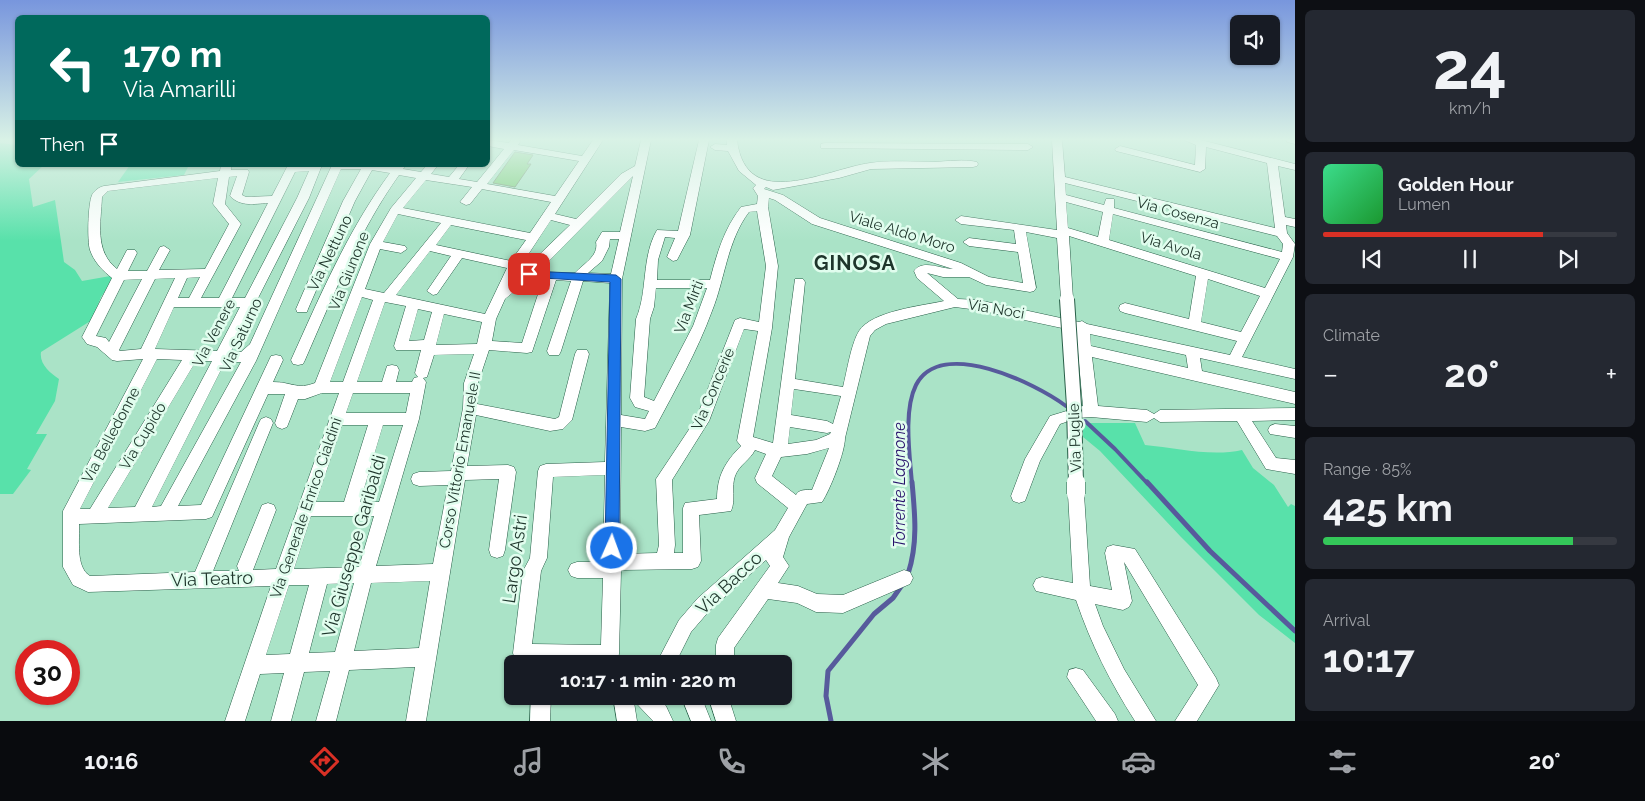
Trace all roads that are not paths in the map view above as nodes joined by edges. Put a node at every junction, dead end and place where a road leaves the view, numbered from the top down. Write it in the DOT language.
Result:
graph roads {
  1 [pos="200,174"];
  2 [pos="224,174"];
  3 [pos="243,174"];
  4 [pos="289,174"];
  5 [pos="314,174"];
  6 [pos="334,174"];
  7 [pos="366,174"];
  8 [pos="394,174"];
  9 [pos="416,174"];
  10 [pos="425,174"];
  11 [pos="460,174"];
  12 [pos="490,174"];
  13 [pos="575,174"];
  14 [pos="630,174"];
  15 [pos="639,174"];
  16 [pos="697,174"];
  17 [pos="747,174"];
  18 [pos="844,174"];
  19 [pos="1059,174"];
  20 [pos="1274,174"];
  21 [pos="423,176"];
  22 [pos="1060,179"];
  23 [pos="456,181"];
  24 [pos="481,186"];
  25 [pos="1112,192"];
  26 [pos="766,194"];
  27 [pos="1061,198"];
  28 [pos="277,199"];
  29 [pos="558,200"];
  30 [pos="466,202"];
  31 [pos="395,210"];
  32 [pos="1109,210"];
  33 [pos="547,215"];
  34 [pos="449,220"];
  35 [pos="961,220"];
  36 [pos="1279,220"];
  37 [pos="1295,223"];
  38 [pos="579,224"];
  39 [pos="1019,226"];
  40 [pos="1063,232"];
  41 [pos="1281,233"];
  42 [pos="684,234"];
  43 [pos="625,236"];
  44 [pos="531,238"];
  45 [pos="969,242"];
  46 [pos="1103,242"];
  47 [pos="376,244"];
  48 [pos="428,248"];
  49 [pos="401,249"];
  50 [pos="1023,249"];
  51 [pos="164,250"];
  52 [pos="130,253"];
  53 [pos="459,254"];
  54 [pos="673,257"];
  55 [pos="1286,257"];
  56 [pos="514,266"];
  57 [pos="209,273"];
  58 [pos="263,273"];
  59 [pos="337,273"];
  60 [pos="972,273"];
  61 [pos="1203,273"];
  62 [pos="183,274"];
  63 [pos="236,274"];
  64 [pos="529,274"];
  65 [pos="151,275"];
  66 [pos="551,275"];
  67 [pos="118,276"];
  68 [pos="578,277"];
  69 [pos="362,278"];
  70 [pos="616,279"];
  71 [pos="799,282"];
  72 [pos="650,284"];
  73 [pos="716,284"];
  74 [pos="432,291"];
  75 [pos="357,292"];
  76 [pos="1269,294"];
  77 [pos="501,295"];
  78 [pos="384,298"];
  79 [pos="170,302"];
  80 [pos="193,302"];
  81 [pos="223,302"];
  82 [pos="248,302"];
  83 [pos="956,303"];
  84 [pos="413,304"];
  85 [pos="1125,308"];
  86 [pos="302,309"];
  87 [pos="439,309"];
  88 [pos="489,319"];
  89 [pos="1194,325"];
  90 [pos="1082,326"];
  91 [pos="764,328"];
  92 [pos="1246,338"];
  93 [pos="257,344"];
  94 [pos="429,347"];
  95 [pos="483,347"];
  96 [pos="1084,350"];
  97 [pos="112,351"];
  98 [pos="554,351"];
  99 [pos="1192,352"];
  100 [pos="150,354"];
  101 [pos="582,354"];
  102 [pos="192,355"];
  103 [pos="220,356"];
  104 [pos="276,360"];
  105 [pos="298,360"];
  106 [pos="1233,361"];
  107 [pos="392,370"];
  108 [pos="1295,374"];
  109 [pos="1196,376"];
  110 [pos="419,381"];
  111 [pos="788,383"];
  112 [pos="321,387"];
  113 [pos="263,388"];
  114 [pos="348,388"];
  115 [pos="387,388"];
  116 [pos="839,391"];
  117 [pos="293,393"];
  118 [pos="1295,398"];
  119 [pos="470,408"];
  120 [pos="658,408"];
  121 [pos="1084,412"];
  122 [pos="1295,414"];
  123 [pos="412,418"];
  124 [pos="1243,418"];
  125 [pos="336,419"];
  126 [pos="377,419"];
  127 [pos="614,420"];
  128 [pos="784,420"];
  129 [pos="1275,430"];
  130 [pos="1295,432"];
  131 [pos="832,433"];
  132 [pos="747,445"];
  133 [pos="778,450"];
  134 [pos="1295,467"];
  135 [pos="613,468"];
  136 [pos="459,475"];
  137 [pos="419,479"];
  138 [pos="1019,496"];
  139 [pos="797,506"];
  140 [pos="384,508"];
  141 [pos="305,509"];
  142 [pos="350,509"];
  143 [pos="268,510"];
  144 [pos="139,514"];
  145 [pos="165,514"];
  146 [pos="95,516"];
  147 [pos="70,517"];
  148 [pos="781,535"];
  149 [pos="497,550"];
  150 [pos="663,562"];
  151 [pos="246,566"];
  152 [pos="612,566"];
  153 [pos="577,570"];
  154 [pos="440,572"];
  155 [pos="365,574"];
  156 [pos="320,576"];
  157 [pos="283,577"];
  158 [pos="904,578"];
  159 [pos="202,579"];
  160 [pos="1042,586"];
  161 [pos="765,590"];
  162 [pos="1082,592"];
  163 [pos="529,655"];
  164 [pos="614,655"];
  165 [pos="670,655"];
  166 [pos="724,655"];
  167 [pos="426,657"];
  168 [pos="342,661"];
  169 [pos="297,663"];
  170 [pos="254,665"];
  171 [pos="1076,676"];
  172 [pos="541,705"];
  173 [pos="624,705"];
  174 [pos="695,705"];
  175 [pos="721,705"];
  176 [pos="235,721"];
  177 [pos="281,721"];
  178 [pos="326,721"];
  179 [pos="416,721"];
  180 [pos="540,721"];
  181 [pos="627,721"];
  182 [pos="701,721"];
  183 [pos="726,721"];
  184 [pos="1108,721"];
  185 [pos="1146,721"];
  186 [pos="1185,721"];
  1 -- 67 [label="street"];
  2 -- 57 [label="street"];
  3 -- 28 [label="street"];
  4 -- 28 [label="street"];
  5 -- 58 [label="street, Via Venere"];
  6 -- 93 [label="street, Via Saturno"];
  7 -- 86 [label="street"];
  8 -- 59 [label="street, Via Nettuno"];
  9 -- 21 [label="street"];
  10 -- 21 [label="street, Via Giunone"];
  11 -- 23 [label="street"];
  12 -- 24 [label="street"];
  13 -- 29 [label="street, Corso Vittorio Emanuele II"];
  14 -- 38 [label="street"];
  15 -- 43 [label="street"];
  16 -- 42 [label="street"];
  17 -- 26 [label="street, Viale Aldo Moro"];
  18 -- 26 [label="street, Via Mirti"];
  19 -- 22 [label="street, Via Puglie"];
  20 -- 36 [label="street"];
  21 -- 23 [label="street"];
  21 -- 31 [label="street, Via Giunone"];
  22 -- 25 [label="street"];
  22 -- 27 [label="street, Via Puglie"];
  23 -- 24 [label="street"];
  24 -- 29 [label="street"];
  24 -- 30 [label="street"];
  25 -- 32 [label="street"];
  25 -- 41 [label="street"];
  26 -- 60 [label="street, Viale Aldo Moro"];
  26 -- 73 [label="street, Via Mirti"];
  26 -- 91 [label="street"];
  27 -- 32 [label="street, Via Cosenza"];
  27 -- 40 [label="street, Via Puglie"];
  28 -- 63 [label="street"];
  29 -- 33 [label="street, Corso Vittorio Emanuele II"];
  31 -- 34 [label="street"];
  31 -- 47 [label="street, Via Giunone"];
  32 -- 46 [label="street"];
  32 -- 55 [label="street, Via Cosenza"];
  33 -- 38 [label="street"];
  33 -- 44 [label="street, Corso Vittorio Emanuele II"];
  34 -- 44 [label="street"];
  34 -- 48 [label="street, Via Generale Enrico Cialdini"];
  35 -- 39 [label="street"];
  36 -- 37 [label="street"];
  36 -- 41 [label="street"];
  38 -- 64 [label="street"];
  39 -- 40 [label="street"];
  39 -- 50 [label="street"];
  40 -- 46 [label="street, Via Avola"];
  40 -- 162 [label="street, Via Puglie, bridge"];
  41 -- 55 [label="street"];
  42 -- 54 [label="street"];
  42 -- 72 [label="street"];
  43 -- 68 [label="street"];
  43 -- 70 [label="street"];
  44 -- 56 [label="street, Corso Vittorio Emanuele II"];
  45 -- 50 [label="street"];
  46 -- 61 [label="street, Via Avola"];
  47 -- 49 [label="street"];
  47 -- 69 [label="street, Via Giunone"];
  48 -- 53 [label="street"];
  48 -- 78 [label="street, Via Generale Enrico Cialdini"];
  50 -- 60 [label="street, Viale Aldo Moro"];
  51 -- 65 [label="street"];
  52 -- 67 [label="street"];
  53 -- 56 [label="street"];
  53 -- 74 [label="street"];
  55 -- 76 [label="street"];
  56 -- 77 [label="street, Corso Vittorio Emanuele II"];
  57 -- 62 [label="street"];
  57 -- 80 [label="street"];
  58 -- 63 [label="street"];
  58 -- 82 [label="street, Via Venere"];
  59 -- 69 [label="street"];
  59 -- 105 [label="street, Via Nettuno"];
  60 -- 83 [label="street"];
  61 -- 76 [label="street, Via Avola"];
  61 -- 89 [label="street"];
  62 -- 65 [label="street"];
  62 -- 79 [label="street, Via Belledonne"];
  63 -- 81 [label="street"];
  64 -- 66 [label="street"];
  64 -- 77 [label="street"];
  65 -- 67 [label="street"];
  65 -- 97 [label="street"];
  66 -- 68 [label="street"];
  66 -- 95 [label="street"];
  67 -- 97 [label="street"];
  68 -- 70 [label="street"];
  68 -- 98 [label="street"];
  69 -- 75 [label="street, Via Giunone"];
  70 -- 127 [label="street"];
  71 -- 111 [label="street"];
  72 -- 73 [label="street"];
  72 -- 120 [label="street"];
  73 -- 120 [label="street, Via Mirti"];
  75 -- 78 [label="street"];
  75 -- 112 [label="street, Via Giunone"];
  76 -- 92 [label="street"];
  77 -- 88 [label="street, Corso Vittorio Emanuele II"];
  78 -- 84 [label="street"];
  78 -- 114 [label="street, Via Generale Enrico Cialdini"];
  79 -- 80 [label="street"];
  79 -- 100 [label="street, Via Belledonne"];
  80 -- 81 [label="street"];
  81 -- 82 [label="street"];
  82 -- 103 [label="street, Via Venere"];
  83 -- 90 [label="street, Via Noci"];
  83 -- 131 [label="street, Via Noci"];
  84 -- 87 [label="street"];
  84 -- 94 [label="street"];
  85 -- 89 [label="street"];
  87 -- 88 [label="street"];
  87 -- 94 [label="street, Via Giuseppe Garibaldi"];
  88 -- 95 [label="street, Corso Vittorio Emanuele II"];
  89 -- 92 [label="street"];
  90 -- 96 [label="street"];
  90 -- 99 [label="street, Via Noci"];
  91 -- 132 [label="street"];
  91 -- 150 [label="street, Via Concerie"];
  92 -- 106 [label="street"];
  93 -- 103 [label="street"];
  93 -- 145 [label="street, Via Saturno"];
  94 -- 95 [label="street"];
  94 -- 110 [label="street, Via Giuseppe Garibaldi"];
  95 -- 119 [label="street, Corso Vittorio Emanuele II"];
  96 -- 109 [label="street"];
  96 -- 121 [label="street"];
  97 -- 100 [label="street"];
  99 -- 106 [label="street, Via Noci"];
  99 -- 109 [label="street"];
  100 -- 102 [label="street"];
  100 -- 147 [label="street, Via Belledonne"];
  101 -- 119 [label="street"];
  102 -- 103 [label="street"];
  102 -- 146 [label="street, Via Cupido"];
  103 -- 144 [label="street, Via Venere"];
  104 -- 113 [label="street"];
  106 -- 108 [label="street, Via Noci"];
  107 -- 115 [label="street"];
  109 -- 118 [label="street"];
  110 -- 115 [label="street"];
  110 -- 123 [label="street, Via Giuseppe Garibaldi"];
  111 -- 116 [label="street"];
  111 -- 128 [label="street"];
  112 -- 114 [label="street"];
  112 -- 117 [label="street"];
  113 -- 117 [label="street"];
  113 -- 145 [label="street"];
  114 -- 115 [label="street"];
  114 -- 125 [label="street, Via Generale Enrico Cialdini"];
  117 -- 159 [label="street"];
  119 -- 136 [label="street, Corso Vittorio Emanuele II"];
  120 -- 127 [label="street, Via Mirti"];
  121 -- 122 [label="street"];
  121 -- 138 [label="street"];
  123 -- 126 [label="street"];
  123 -- 140 [label="street, Via Giuseppe Garibaldi"];
  124 -- 134 [label="street"];
  125 -- 126 [label="street"];
  125 -- 141 [label="street, Via Generale Enrico Cialdini"];
  126 -- 142 [label="street"];
  127 -- 135 [label="street"];
  128 -- 131 [label="street"];
  128 -- 133 [label="street"];
  129 -- 130 [label="street"];
  131 -- 133 [label="street"];
  131 -- 139 [label="street, Via Noci"];
  132 -- 133 [label="street"];
  132 -- 150 [label="street"];
  133 -- 139 [label="street"];
  135 -- 152 [label="street"];
  135 -- 163 [label="street, Largo Astri"];
  136 -- 137 [label="street"];
  136 -- 149 [label="street"];
  136 -- 154 [label="street, Corso Vittorio Emanuele II"];
  139 -- 148 [label="street, Via Bacco"];
  140 -- 142 [label="street"];
  140 -- 155 [label="street, Via Giuseppe Garibaldi"];
  141 -- 142 [label="street"];
  141 -- 157 [label="street, Via Generale Enrico Cialdini"];
  143 -- 151 [label="street"];
  144 -- 145 [label="street"];
  144 -- 146 [label="street"];
  146 -- 147 [label="street"];
  147 -- 159 [label="street, Via Teatro"];
  148 -- 161 [label="street"];
  148 -- 165 [label="street, Via Bacco"];
  150 -- 152 [label="street"];
  152 -- 153 [label="street"];
  152 -- 164 [label="street"];
  154 -- 155 [label="street, Via Teatro"];
  154 -- 167 [label="street, Corso Vittorio Emanuele II"];
  155 -- 156 [label="street, Via Teatro"];
  155 -- 168 [label="street, Via Giuseppe Garibaldi"];
  156 -- 157 [label="street, Via Teatro"];
  156 -- 169 [label="street"];
  157 -- 159 [label="street, Via Teatro"];
  157 -- 170 [label="street, Via Generale Enrico Cialdini"];
  158 -- 161 [label="street"];
  160 -- 162 [label="street"];
  161 -- 166 [label="street"];
  162 -- 185 [label="street, Via Puglie"];
  162 -- 186 [label="street"];
  167 -- 168 [label="street"];
  167 -- 179 [label="street, Corso Vittorio Emanuele II"];
  168 -- 169 [label="street"];
  168 -- 178 [label="street, Via Giuseppe Garibaldi"];
  169 -- 170 [label="street"];
  169 -- 177 [label="street"];
  170 -- 176 [label="street, Via Generale Enrico Cialdini"];
  171 -- 184 [label="street"];
  172 -- 180 [label="street"];
  173 -- 181 [label="street"];
  174 -- 182 [label="street"];
  175 -- 183 [label="street"];
}
